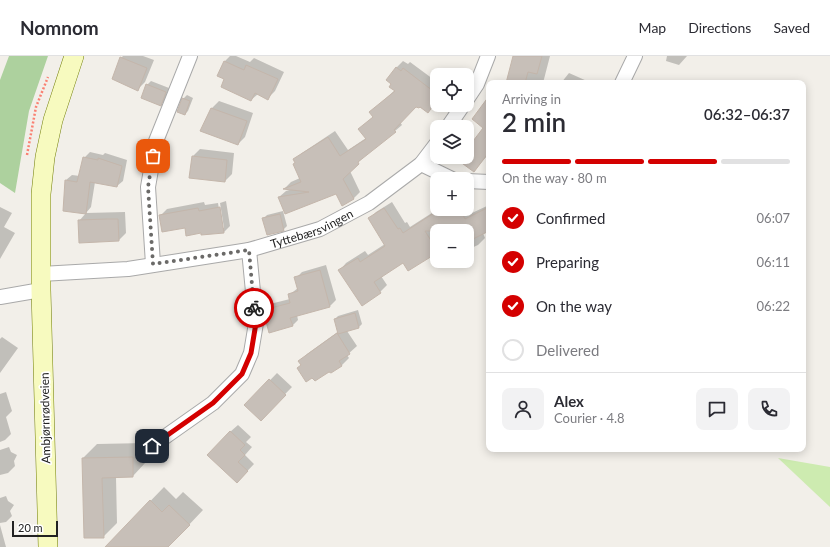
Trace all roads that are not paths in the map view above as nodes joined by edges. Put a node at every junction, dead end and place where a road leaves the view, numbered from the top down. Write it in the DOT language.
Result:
graph roads {
  1 [pos="74,56"];
  2 [pos="190,56"];
  3 [pos="488,56"];
  4 [pos="635,56"];
  5 [pos="623,80"];
  6 [pos="474,88"];
  7 [pos="430,152"];
  8 [pos="421,164"];
  9 [pos="438,172"];
  10 [pos="474,181"];
  11 [pos="486,182"];
  12 [pos="249,250"];
  13 [pos="153,264"];
  14 [pos="41,282"];
  15 [pos="0,297"];
  16 [pos="152,446"];
  17 [pos="48,547"];
  1 -- 14 [label="street, Ambjørnrødveien"];
  2 -- 13 [label="street"];
  3 -- 6 [label="street"];
  4 -- 5 [label="street"];
  7 -- 8 [label="street, Tyttebærsvingen"];
  8 -- 9 [label="street"];
  8 -- 12 [label="street, Tyttebærsvingen"];
  10 -- 11 [label="street"];
  12 -- 13 [label="street, Tyttebærsvingen"];
  12 -- 16 [label="street"];
  13 -- 14 [label="street, Tyttebærsvingen"];
  14 -- 15 [label="street"];
  14 -- 17 [label="street, Ambjørnrødveien"];
}
